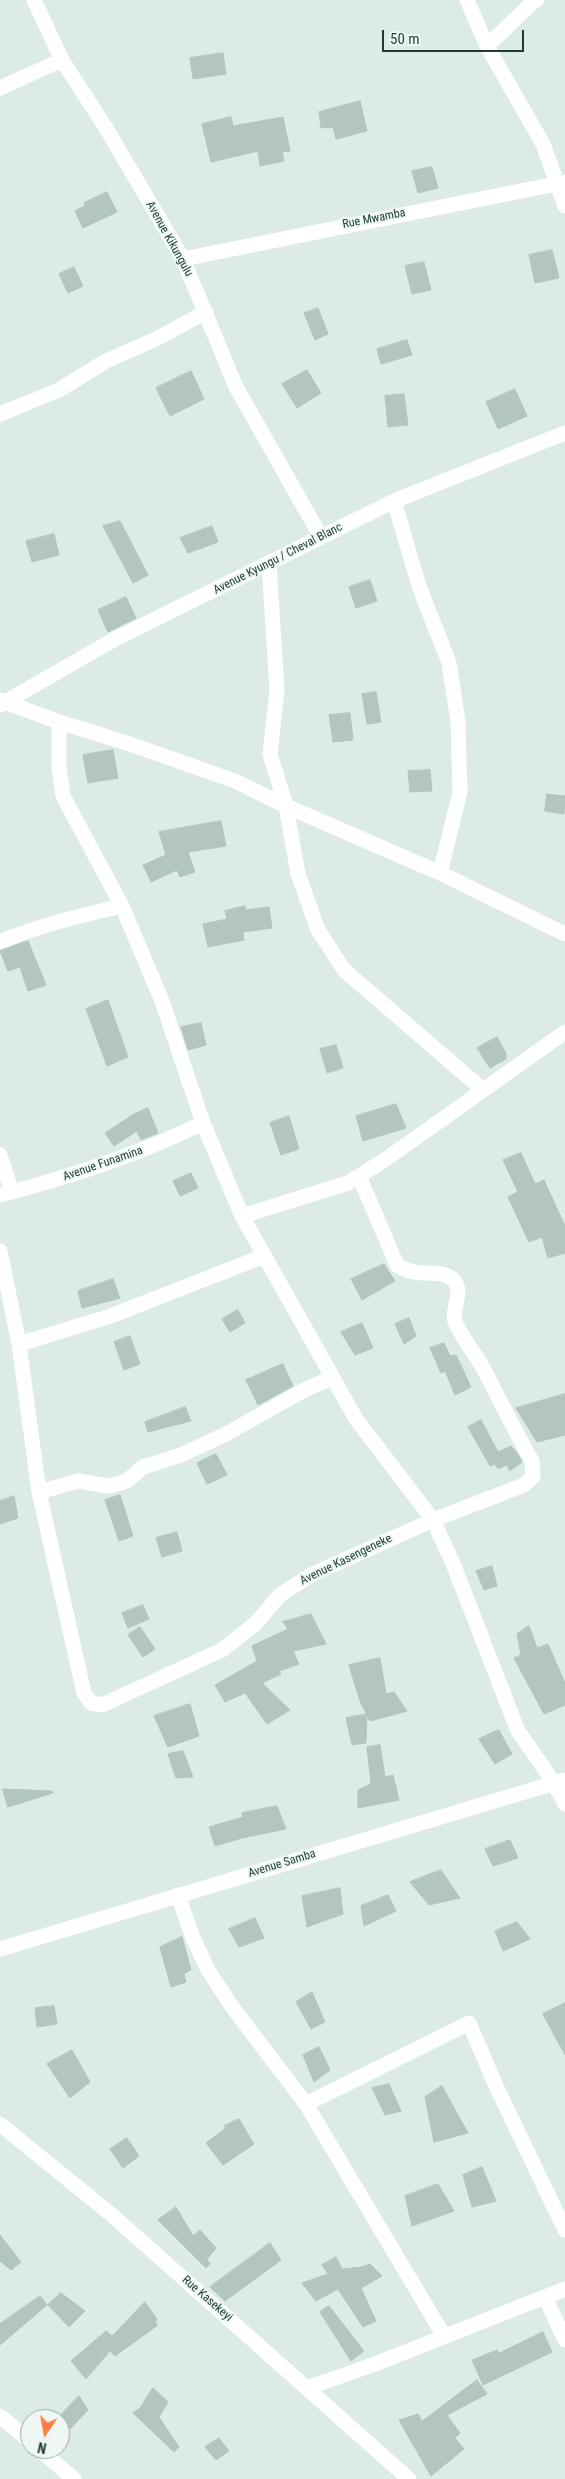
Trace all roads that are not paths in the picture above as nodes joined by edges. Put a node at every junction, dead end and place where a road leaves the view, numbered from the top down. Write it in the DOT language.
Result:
graph roads {
  1 [pos="34,0"];
  2 [pos="467,0"];
  3 [pos="537,0"];
  4 [pos="487,46"];
  5 [pos="62,60"];
  6 [pos="0,88"];
  7 [pos="562,182"];
  8 [pos="565,206"];
  9 [pos="183,259"];
  10 [pos="206,312"];
  11 [pos="0,414"];
  12 [pos="565,433"];
  13 [pos="394,501"];
  14 [pos="321,537"];
  15 [pos="269,564"];
  16 [pos="1,702"];
  17 [pos="59,722"];
  18 [pos="286,806"];
  19 [pos="440,873"];
  20 [pos="122,906"];
  21 [pos="565,934"];
  22 [pos="0,942"];
  23 [pos="565,1032"];
  24 [pos="482,1089"];
  25 [pos="203,1123"];
  26 [pos="0,1155"];
  27 [pos="359,1176"];
  28 [pos="6,1193"];
  29 [pos="242,1216"];
  30 [pos="0,1252"];
  31 [pos="264,1256"];
  32 [pos="18,1344"];
  33 [pos="332,1378"];
  34 [pos="39,1492"];
  35 [pos="433,1520"];
  36 [pos="560,1782"];
  37 [pos="565,1804"];
  38 [pos="178,1895"];
  39 [pos="0,1949"];
  40 [pos="306,2104"];
  41 [pos="0,2124"];
  42 [pos="565,2230"];
  43 [pos="565,2289"];
  44 [pos="544,2297"];
  45 [pos="444,2336"];
  46 [pos="565,2340"];
  47 [pos="308,2388"];
  48 [pos="0,2416"];
  49 [pos="20,2433"];
  50 [pos="51,2459"];
  51 [pos="74,2479"];
  52 [pos="409,2479"];
  1 -- 5 [label="street, Avenue Kikungulu"];
  2 -- 4 [label="street"];
  3 -- 4 [label="street"];
  4 -- 7 [label="street"];
  5 -- 6 [label="street"];
  5 -- 9 [label="street, Avenue Kikungulu"];
  7 -- 8 [label="street"];
  7 -- 9 [label="street, Rue Mwamba"];
  9 -- 10 [label="street, Avenue Kikungulu"];
  10 -- 11 [label="street"];
  10 -- 14 [label="street, Avenue Kikungulu"];
  12 -- 13 [label="street, Avenue Kyungu / Cheval Blanc"];
  13 -- 14 [label="street, Avenue Kyungu / Cheval Blanc"];
  13 -- 19 [label="street"];
  14 -- 15 [label="street, Avenue Kyungu / Cheval Blanc"];
  15 -- 16 [label="street, Avenue Kyungu / Cheval Blanc"];
  15 -- 18 [label="street"];
  16 -- 17 [label="street"];
  17 -- 18 [label="street"];
  17 -- 20 [label="street"];
  18 -- 19 [label="street"];
  18 -- 24 [label="street"];
  19 -- 21 [label="street"];
  20 -- 22 [label="street"];
  20 -- 25 [label="street"];
  23 -- 24 [label="street"];
  24 -- 27 [label="street"];
  25 -- 28 [label="street, Avenue Funamina"];
  25 -- 29 [label="street"];
  26 -- 28 [label="street"];
  27 -- 29 [label="street"];
  27 -- 35 [label="street, Avenue Kasengeneke"];
  29 -- 31 [label="street"];
  30 -- 32 [label="street, Avenue Kasengeneke"];
  31 -- 32 [label="street"];
  31 -- 33 [label="street"];
  32 -- 34 [label="street, Avenue Kasengeneke"];
  33 -- 34 [label="street"];
  33 -- 35 [label="street"];
  34 -- 35 [label="street, Avenue Kasengeneke"];
  35 -- 36 [label="street"];
  36 -- 37 [label="street"];
  36 -- 38 [label="street, Avenue Samba"];
  38 -- 39 [label="street, Avenue Samba"];
  38 -- 40 [label="street"];
  40 -- 42 [label="street"];
  40 -- 45 [label="street"];
  41 -- 47 [label="street, Rue Kasekeyi"];
  43 -- 44 [label="street"];
  44 -- 45 [label="street"];
  44 -- 46 [label="street"];
  45 -- 47 [label="street"];
  47 -- 52 [label="street, Rue Kasekeyi"];
  48 -- 49 [label="street"];
  50 -- 51 [label="street"];
}
